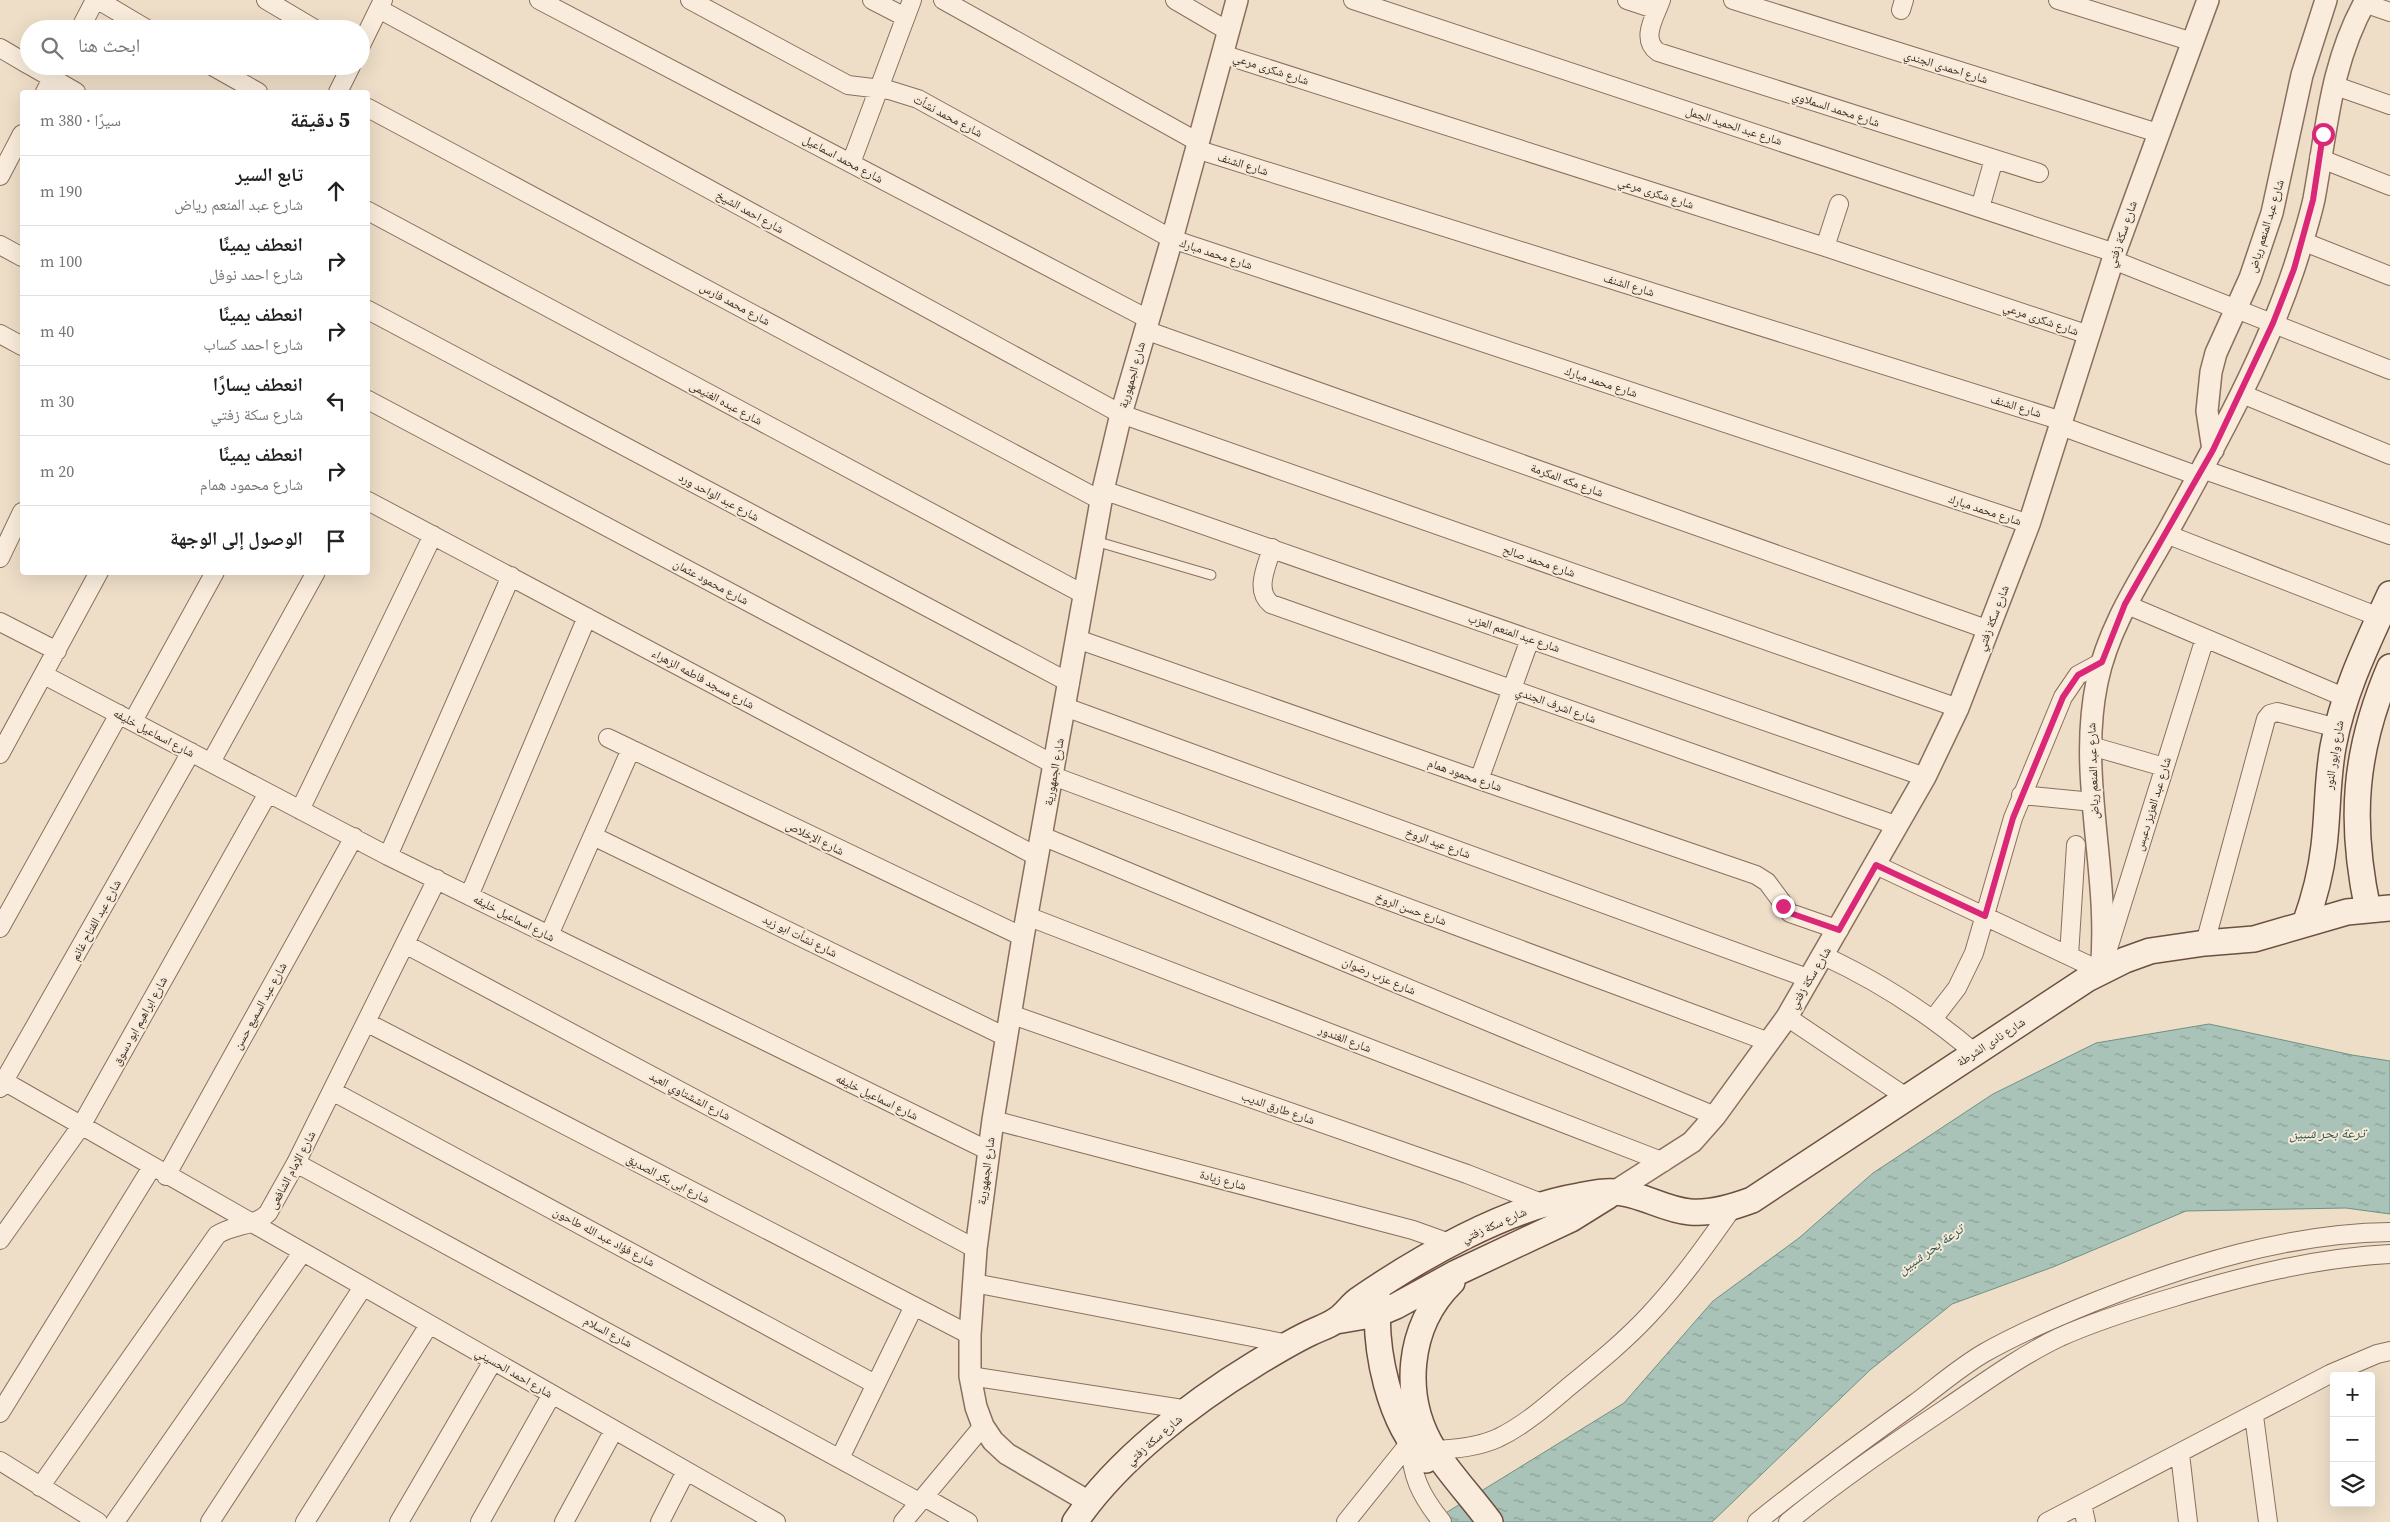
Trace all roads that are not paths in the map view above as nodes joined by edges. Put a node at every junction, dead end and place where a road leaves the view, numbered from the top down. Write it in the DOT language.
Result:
graph roads {
  1 [pos="96,0"];
  2 [pos="266,0"];
  3 [pos="539,0"];
  4 [pos="690,0"];
  5 [pos="872,0"];
  6 [pos="912,0"];
  7 [pos="943,0"];
  8 [pos="1175,0"];
  9 [pos="1236,0"];
  10 [pos="1353,0"];
  11 [pos="1627,0"];
  12 [pos="1733,0"];
  13 [pos="2058,0"];
  14 [pos="2208,0"];
  15 [pos="2326,0"];
  16 [pos="2365,2"];
  17 [pos="381,5"];
  18 [pos="1659,5"];
  19 [pos="2390,12"];
  20 [pos="905,17"];
  21 [pos="85,20"];
  22 [pos="131,20"];
  23 [pos="300,20"];
  24 [pos="370,27"];
  25 [pos="1228,31"];
  26 [pos="2192,42"];
  27 [pos="0,48"];
  28 [pos="1222,54"];
  29 [pos="20,60"];
  30 [pos="228,75"];
  31 [pos="346,75"];
  32 [pos="52,79"];
  33 [pos="2332,85"];
  34 [pos="880,89"];
  35 [pos="72,90"];
  36 [pos="254,90"];
  37 [pos="339,90"];
  38 [pos="2390,105"];
  39 [pos="370,109"];
  40 [pos="2158,134"];
  41 [pos="20,138"];
  42 [pos="1197,145"];
  43 [pos="11,157"];
  44 [pos="2319,158"];
  45 [pos="1994,159"];
  46 [pos="851,163"];
  47 [pos="2039,173"];
  48 [pos="0,176"];
  49 [pos="2390,186"];
  50 [pos="1839,204"];
  51 [pos="1980,208"];
  52 [pos="370,212"];
  53 [pos="1172,239"];
  54 [pos="2302,241"];
  55 [pos="0,245"];
  56 [pos="1825,246"];
  57 [pos="2114,256"];
  58 [pos="20,257"];
  59 [pos="2390,276"];
  60 [pos="2237,309"];
  61 [pos="370,311"];
  62 [pos="2273,323"];
  63 [pos="1146,324"];
  64 [pos="2089,335"];
  65 [pos="2,340"];
  66 [pos="20,345"];
  67 [pos="2390,370"];
  68 [pos="2242,394"];
  69 [pos="370,401"];
  70 [pos="1121,414"];
  71 [pos="2062,424"];
  72 [pos="2213,450"];
  73 [pos="2390,455"];
  74 [pos="2200,473"];
  75 [pos="1102,495"];
  76 [pos="370,501"];
  77 [pos="20,516"];
  78 [pos="2029,524"];
  79 [pos="2166,534"];
  80 [pos="2390,534"];
  81 [pos="433,535"];
  82 [pos="1095,541"];
  83 [pos="1272,548"];
  84 [pos="0,558"];
  85 [pos="97,575"];
  86 [pos="213,575"];
  87 [pos="314,575"];
  88 [pos="1211,575"];
  89 [pos="511,576"];
  90 [pos="2390,594"];
  91 [pos="1085,595"];
  92 [pos="2125,604"];
  93 [pos="587,617"];
  94 [pos="2379,617"];
  95 [pos="0,622"];
  96 [pos="1989,630"];
  97 [pos="1530,638"];
  98 [pos="2205,638"];
  99 [pos="1078,639"];
  100 [pos="57,651"];
  101 [pos="2102,662"];
  102 [pos="2390,668"];
  103 [pos="44,675"];
  104 [pos="1070,683"];
  105 [pos="1512,689"];
  106 [pos="2346,698"];
  107 [pos="1065,707"];
  108 [pos="1958,708"];
  109 [pos="126,718"];
  110 [pos="2337,728"];
  111 [pos="608,738"];
  112 [pos="2090,746"];
  113 [pos="631,749"];
  114 [pos="191,752"];
  115 [pos="0,754"];
  116 [pos="211,762"];
  117 [pos="2164,768"];
  118 [pos="1054,771"];
  119 [pos="1925,777"];
  120 [pos="1479,780"];
  121 [pos="268,792"];
  122 [pos="2021,795"];
  123 [pos="2093,802"];
  124 [pos="300,810"];
  125 [pos="1898,826"];
  126 [pos="592,836"];
  127 [pos="1042,836"];
  128 [pos="354,837"];
  129 [pos="2076,845"];
  130 [pos="388,856"];
  131 [pos="1038,857"];
  132 [pos="1876,865"];
  133 [pos="437,879"];
  134 [pos="470,896"];
  135 [pos="2379,909"];
  136 [pos="1027,916"];
  137 [pos="1985,916"];
  138 [pos="2305,924"];
  139 [pos="0,928"];
  140 [pos="1839,930"];
  141 [pos="549,936"];
  142 [pos="1023,938"];
  143 [pos="2205,943"];
  144 [pos="405,944"];
  145 [pos="1824,956"];
  146 [pos="2069,956"];
  147 [pos="2101,971"];
  148 [pos="1810,980"];
  149 [pos="1010,1014"];
  150 [pos="1787,1017"];
  151 [pos="1933,1019"];
  152 [pos="366,1022"];
  153 [pos="1006,1037"];
  154 [pos="1769,1042"];
  155 [pos="1975,1052"];
  156 [pos="2,1083"];
  157 [pos="332,1091"];
  158 [pos="1906,1097"];
  159 [pos="1716,1116"];
  160 [pos="993,1120"];
  161 [pos="81,1126"];
  162 [pos="989,1151"];
  163 [pos="1664,1162"];
  164 [pos="296,1163"];
  165 [pos="159,1171"];
  166 [pos="1614,1192"];
  167 [pos="1544,1204"];
  168 [pos="1733,1207"];
  169 [pos="252,1224"];
  170 [pos="2390,1232"];
  171 [pos="0,1240"];
  172 [pos="1452,1244"];
  173 [pos="976,1249"];
  174 [pos="302,1252"];
  175 [pos="2390,1254"];
  176 [pos="1468,1267"];
  177 [pos="974,1283"];
  178 [pos="363,1288"];
  179 [pos="1379,1288"];
  180 [pos="914,1306"];
  181 [pos="1377,1314"];
  182 [pos="1336,1321"];
  183 [pos="429,1325"];
  184 [pos="970,1335"];
  185 [pos="1289,1344"];
  186 [pos="2390,1351"];
  187 [pos="493,1361"];
  188 [pos="970,1376"];
  189 [pos="876,1384"];
  190 [pos="552,1394"];
  191 [pos="1189,1410"];
  192 [pos="0,1413"];
  193 [pos="2254,1416"];
  194 [pos="983,1426"];
  195 [pos="614,1430"];
  196 [pos="1410,1441"];
  197 [pos="1434,1450"];
  198 [pos="2180,1454"];
  199 [pos="840,1458"];
  200 [pos="0,1461"];
  201 [pos="686,1471"];
  202 [pos="1457,1480"];
  203 [pos="40,1487"];
  204 [pos="921,1500"];
  205 [pos="2082,1504"];
  206 [pos="1083,1516"];
  207 [pos="98,1522"];
  208 [pos="115,1522"];
  209 [pos="210,1522"];
  210 [pos="305,1522"];
  211 [pos="399,1522"];
  212 [pos="480,1522"];
  213 [pos="564,1522"];
  214 [pos="660,1522"];
  215 [pos="776,1522"];
  216 [pos="903,1522"];
  217 [pos="968,1522"];
  218 [pos="1346,1522"];
  219 [pos="1442,1522"];
  220 [pos="1490,1522"];
  221 [pos="1757,1522"];
  222 [pos="1788,1522"];
  223 [pos="2047,1522"];
  224 [pos="2086,1522"];
  225 [pos="2188,1522"];
  226 [pos="2268,1522"];
  1 -- 21 [label="street"];
  1 -- 22 [label="street"];
  2 -- 23 [label="street"];
  3 -- 46 [label="street, شارع محمد اسماعيل"];
  4 -- 34 [label="street, شارع محمد نشأت"];
  5 -- 20 [label="street"];
  6 -- 20 [label="street"];
  7 -- 42 [label="street, شارع الشنف"];
  8 -- 25 [label="street"];
  9 -- 25 [label="street, شارع الجمهورية"];
  10 -- 51 [label="street, شارع عبد الحميد الجمل"];
  11 -- 18 [label="street"];
  12 -- 40 [label="street, شارع احمدى الجندي"];
  13 -- 26 [label="street"];
  14 -- 26 [label="street, شارع سكة زفتي"];
  15 -- 60 [label="street, شارع عبد المنعم رياض"];
  16 -- 19 [label="street"];
  16 -- 33 [label="street, شارع عبد المنعم رياض"];
  17 -- 24 [label="street"];
  17 -- 70 [label="street, شارع احمد الشيخ"];
  18 -- 45 [label="street, شارع محمد السملاوي"];
  20 -- 34 [label="street"];
  25 -- 28 [label="street, شارع الجمهورية"];
  26 -- 40 [label="street, شارع سكة زفتي"];
  27 -- 29 [label="street"];
  28 -- 42 [label="street, شارع الجمهورية"];
  28 -- 56 [label="street, شارع شكرى مرعي"];
  30 -- 36 [label="street"];
  31 -- 37 [label="street"];
  32 -- 35 [label="street"];
  33 -- 38 [label="street"];
  33 -- 44 [label="street, شارع عبد المنعم رياض"];
  34 -- 46 [label="street"];
  34 -- 53 [label="street, شارع محمد نشأت"];
  39 -- 75 [label="street, شارع محمد فارس"];
  40 -- 57 [label="street, شارع سكة زفتي"];
  41 -- 43 [label="street"];
  42 -- 53 [label="street, شارع الجمهورية"];
  42 -- 71 [label="street, شارع الشنف"];
  43 -- 48 [label="street"];
  44 -- 49 [label="street"];
  44 -- 54 [label="street, شارع عبد المنعم رياض"];
  45 -- 47 [label="street, شارع محمد السملاوي"];
  45 -- 51 [label="street"];
  46 -- 63 [label="street, شارع محمد اسماعيل"];
  50 -- 56 [label="street"];
  51 -- 57 [label="street, شارع عبد الحميد الجمل"];
  52 -- 91 [label="street, شارع عبده الغنيمى"];
  53 -- 63 [label="street, شارع الجمهورية"];
  53 -- 78 [label="street, شارع محمد مبارك"];
  54 -- 59 [label="street"];
  54 -- 62 [label="street, شارع عبد المنعم رياض"];
  55 -- 58 [label="street"];
  56 -- 64 [label="street, شارع شكرى مرعي"];
  57 -- 60 [label="street, شارع عبد الحميد الجمل"];
  57 -- 64 [label="street, شارع سكة زفتي"];
  60 -- 62 [label="street, شارع عبد الحميد الجمل"];
  60 -- 72 [label="street, شارع عبد المنعم رياض"];
  61 -- 104 [label="street, شارع عبد الواحد ورد"];
  62 -- 67 [label="street, شارع عبد الحميد الجمل"];
  62 -- 68 [label="street, شارع عبد المنعم رياض"];
  63 -- 70 [label="street, شارع الجمهورية"];
  63 -- 96 [label="street, شارع مكه المكرمة"];
  64 -- 71 [label="street, شارع سكة زفتي"];
  65 -- 66 [label="street"];
  68 -- 72 [label="street, شارع عبد المنعم رياض"];
  68 -- 73 [label="street"];
  69 -- 118 [label="street, شارع محمود عثمان"];
  70 -- 75 [label="street, شارع الجمهورية"];
  70 -- 108 [label="street, شارع محمد صالح"];
  71 -- 74 [label="street, شارع الشنف"];
  71 -- 78 [label="street, شارع سكة زفتي"];
  72 -- 74 [label="street, شارع عبد المنعم رياض"];
  74 -- 79 [label="street, شارع عبد المنعم رياض"];
  74 -- 80 [label="street, شارع الشنف"];
  75 -- 82 [label="street, شارع الجمهورية"];
  75 -- 83 [label="street, شارع عبد المنعم العزب"];
  76 -- 81 [label="street, شارع مسجد فاطمه الزهراء"];
  77 -- 84 [label="street"];
  78 -- 96 [label="street, شارع سكة زفتي"];
  79 -- 92 [label="street, شارع عبد المنعم رياض"];
  79 -- 94 [label="street"];
  81 -- 89 [label="street, شارع مسجد فاطمه الزهراء"];
  81 -- 124 [label="street"];
  82 -- 88 [label="lane"];
  82 -- 91 [label="street, شارع الجمهورية"];
  83 -- 97 [label="street, شارع عبد المنعم العزب"];
  83 -- 105 [label="street, شارع اشرف الجندي"];
  85 -- 100 [label="street"];
  86 -- 109 [label="street"];
  87 -- 116 [label="street"];
  89 -- 93 [label="street, شارع مسجد فاطمه الزهراء"];
  89 -- 130 [label="street"];
  90 -- 94 [label="main road, شارع وابور النور"];
  91 -- 99 [label="street, شارع الجمهورية"];
  92 -- 98 [label="street"];
  92 -- 101 [label="street, شارع عبد المنعم رياض"];
  93 -- 131 [label="street, شارع مسجد فاطمه الزهراء"];
  93 -- 134 [label="street"];
  94 -- 106 [label="main road, شارع وابور النور"];
  95 -- 100 [label="street"];
  96 -- 108 [label="street, شارع سكة زفتي"];
  97 -- 105 [label="street"];
  97 -- 119 [label="street, شارع عبد المنعم العزب"];
  98 -- 106 [label="street"];
  98 -- 117 [label="street, شارع عبد العزيز دعبس"];
  99 -- 104 [label="street, شارع الجمهورية"];
  99 -- 120 [label="street, شارع محمود همام"];
  100 -- 103 [label="street"];
  101 -- 112 [label="street, شارع عبد المنعم رياض"];
  101 -- 122 [label="street"];
  102 -- 135 [label="main road"];
  103 -- 109 [label="street, شارع اسماعيل خليفه"];
  103 -- 115 [label="street"];
  104 -- 107 [label="street, شارع الجمهورية"];
  105 -- 120 [label="street"];
  105 -- 125 [label="street, شارع اشرف الجندي"];
  106 -- 110 [label="main road, شارع وابور النور"];
  107 -- 118 [label="street, شارع الجمهورية"];
  107 -- 148 [label="street, شارع عيد الروخ"];
  108 -- 119 [label="street, شارع سكة زفتي"];
  109 -- 114 [label="street, شارع اسماعيل خليفه"];
  109 -- 139 [label="street"];
  110 -- 138 [label="main road, شارع وابور النور"];
  110 -- 143 [label="street"];
  111 -- 113 [label="street, شارع الإخلاص"];
  112 -- 117 [label="street"];
  112 -- 123 [label="street, شارع عبد المنعم رياض"];
  113 -- 126 [label="street"];
  113 -- 142 [label="street, شارع الإخلاص"];
  114 -- 116 [label="street, شارع اسماعيل خليفه"];
  114 -- 156 [label="street, شارع عبد الفتاح غانم"];
  116 -- 121 [label="street, شارع اسماعيل خليفه"];
  117 -- 147 [label="street, شارع عبد العزيز دعبس"];
  118 -- 127 [label="street, شارع الجمهورية"];
  118 -- 154 [label="street, شارع حسن الروخ"];
  119 -- 125 [label="street, شارع سكة زفتي"];
  120 -- 140 [label="street, شارع محمود همام"];
  121 -- 124 [label="street, شارع اسماعيل خليفه"];
  121 -- 161 [label="street, شارع ابراهيم ابو دسوق"];
  122 -- 123 [label="street"];
  122 -- 137 [label="street"];
  123 -- 147 [label="street, شارع عبد المنعم رياض"];
  124 -- 128 [label="street, شارع اسماعيل خليفه"];
  125 -- 132 [label="street, شارع سكة زفتي"];
  126 -- 141 [label="street"];
  126 -- 153 [label="street, شارع نشأت ابو زيد"];
  127 -- 131 [label="street, شارع الجمهورية"];
  127 -- 159 [label="street, شارع عزب رضوان"];
  128 -- 130 [label="street, شارع اسماعيل خليفه"];
  128 -- 165 [label="street, شارع عبد السميع حسن"];
  129 -- 146 [label="street"];
  130 -- 133 [label="street, شارع اسماعيل خليفه"];
  131 -- 136 [label="street, شارع الجمهورية"];
  132 -- 137 [label="street"];
  132 -- 140 [label="street, شارع سكة زفتي"];
  133 -- 134 [label="street, شارع اسماعيل خليفه"];
  133 -- 144 [label="street, شارع الإمام الشافعى"];
  134 -- 141 [label="street, شارع اسماعيل خليفه"];
  135 -- 138 [label="main road, شارع نادى الشرطة"];
  136 -- 142 [label="street, شارع الجمهورية"];
  136 -- 163 [label="street, شارع الغندور"];
  137 -- 146 [label="street"];
  137 -- 151 [label="street"];
  138 -- 143 [label="main road, شارع نادى الشرطة"];
  140 -- 145 [label="street, شارع سكة زفتي"];
  141 -- 162 [label="street, شارع اسماعيل خليفه"];
  142 -- 149 [label="street, شارع الجمهورية"];
  143 -- 147 [label="main road, شارع نادى الشرطة"];
  144 -- 152 [label="street, شارع الإمام الشافعى"];
  144 -- 173 [label="street, شارع الششتاوي العبد"];
  145 -- 148 [label="street, شارع سكة زفتي"];
  145 -- 151 [label="street"];
  146 -- 147 [label="street"];
  147 -- 155 [label="main road, شارع نادى الشرطة"];
  148 -- 150 [label="street, شارع سكة زفتي"];
  149 -- 153 [label="street, شارع الجمهورية"];
  149 -- 167 [label="street, شارع طارق الديب"];
  150 -- 154 [label="street, شارع سكة زفتي"];
  150 -- 158 [label="street"];
  151 -- 155 [label="street"];
  152 -- 157 [label="street, شارع الإمام الشافعى"];
  152 -- 180 [label="street, شارع ابى بكر الصديق"];
  153 -- 160 [label="street, شارع الجمهورية"];
  154 -- 159 [label="street, شارع سكة زفتي"];
  155 -- 158 [label="main road, شارع نادى الشرطة"];
  156 -- 161 [label="street, شارع احمد الحسيني"];
  157 -- 164 [label="street, شارع الإمام الشافعى"];
  157 -- 189 [label="street, شارع فؤاد عبد الله طاحون"];
  158 -- 168 [label="main road, شارع نادى الشرطة"];
  159 -- 163 [label="street, شارع سكة زفتي"];
  160 -- 162 [label="street, شارع الجمهورية"];
  160 -- 172 [label="street, شارع زيادة"];
  161 -- 165 [label="street, شارع احمد الحسيني"];
  161 -- 171 [label="street, شارع ابراهيم ابو دسوق"];
  162 -- 173 [label="street, شارع الجمهورية"];
  163 -- 166 [label="street, شارع سكة زفتي"];
  164 -- 169 [label="street, شارع الإمام الشافعى"];
  164 -- 199 [label="street, شارع السلام"];
  165 -- 169 [label="street, شارع احمد الحسيني"];
  165 -- 192 [label="street, شارع عبد السميع حسن"];
  166 -- 167 [label="main road, شارع سكة زفتي"];
  166 -- 168 [label="main road, شارع نادى الشرطة"];
  166 -- 176 [label="main road"];
  167 -- 172 [label="main road, شارع سكة زفتي"];
  168 -- 197 [label="street"];
  169 -- 174 [label="street, شارع احمد الحسيني"];
  169 -- 203 [label="street"];
  170 -- 221 [label="street"];
  172 -- 179 [label="main road, شارع سكة زفتي"];
  173 -- 177 [label="street, شارع الجمهورية"];
  174 -- 178 [label="street, شارع احمد الحسيني"];
  174 -- 208 [label="street"];
  175 -- 222 [label="street"];
  176 -- 181 [label="main road"];
  176 -- 197 [label="main road"];
  177 -- 184 [label="street, شارع الجمهورية"];
  177 -- 185 [label="street"];
  178 -- 183 [label="street, شارع احمد الحسيني"];
  178 -- 209 [label="street"];
  179 -- 181 [label="main road"];
  179 -- 182 [label="main road, شارع سكة زفتي"];
  180 -- 184 [label="street, شارع ابى بكر الصديق"];
  180 -- 189 [label="street"];
  181 -- 182 [label="main road"];
  181 -- 196 [label="main road"];
  182 -- 185 [label="main road, شارع سكة زفتي"];
  183 -- 187 [label="street, شارع احمد الحسيني"];
  183 -- 210 [label="street"];
  184 -- 188 [label="street, شارع الجمهورية"];
  185 -- 191 [label="main road, شارع سكة زفتي"];
  186 -- 193 [label="street"];
  187 -- 190 [label="street, شارع احمد الحسيني"];
  187 -- 211 [label="street"];
  188 -- 191 [label="street"];
  188 -- 194 [label="street, شارع الجمهورية"];
  189 -- 199 [label="street"];
  190 -- 195 [label="street, شارع احمد الحسيني"];
  190 -- 212 [label="street"];
  191 -- 206 [label="main road, شارع سكة زفتي"];
  193 -- 198 [label="street"];
  193 -- 226 [label="street"];
  194 -- 204 [label="street"];
  194 -- 206 [label="street, شارع الجمهورية"];
  195 -- 201 [label="street, شارع احمد الحسيني"];
  195 -- 213 [label="street"];
  196 -- 202 [label="main road"];
  196 -- 218 [label="street"];
  196 -- 219 [label="street"];
  197 -- 202 [label="main road"];
  198 -- 205 [label="street"];
  198 -- 225 [label="street"];
  199 -- 204 [label="street, شارع السلام"];
  200 -- 203 [label="street"];
  201 -- 214 [label="street"];
  201 -- 215 [label="street, شارع احمد الحسيني"];
  202 -- 220 [label="main road"];
  203 -- 207 [label="street"];
  204 -- 216 [label="street"];
  204 -- 217 [label="street, شارع السلام"];
  205 -- 223 [label="street"];
  205 -- 224 [label="street"];
}
